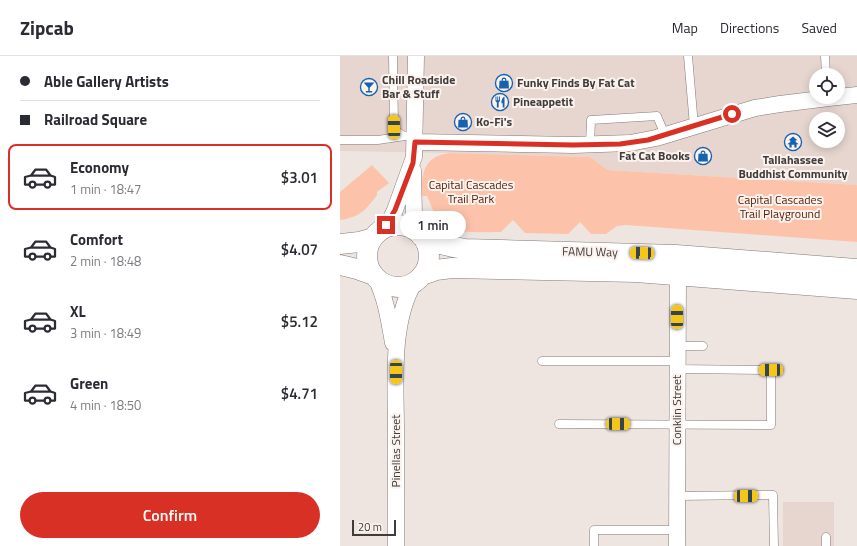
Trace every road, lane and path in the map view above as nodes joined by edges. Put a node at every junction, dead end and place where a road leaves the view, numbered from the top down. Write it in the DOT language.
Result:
graph roads {
  1 [pos="393,56"];
  2 [pos="416,56"];
  3 [pos="688,56"];
  4 [pos="825,56"];
  5 [pos="826,68"];
  6 [pos="857,95"];
  7 [pos="845,96"];
  8 [pos="809,100"];
  9 [pos="694,126"];
  10 [pos="665,135"];
  11 [pos="409,139"];
  12 [pos="340,140"];
  13 [pos="590,145"];
  14 [pos="413,163"];
  15 [pos="378,234"];
  16 [pos="420,235"];
  17 [pos="340,244"];
  18 [pos="340,265"];
  19 [pos="857,269"];
  20 [pos="678,275"];
  21 [pos="375,276"];
  22 [pos="419,278"];
  23 [pos="857,289"];
  24 [pos="703,346"];
  25 [pos="396,357"];
  26 [pos="677,359"];
  27 [pos="542,361"];
  28 [pos="559,424"];
  29 [pos="677,424"];
  30 [pos="677,496"];
  31 [pos="826,537"];
  32 [pos="677,538"];
  33 [pos="396,546"];
  34 [pos="594,546"];
  35 [pos="774,546"];
  36 [pos="826,546"];
  1 -- 11 [label="lane"];
  2 -- 11 [label="street"];
  3 -- 9 [label="lane"];
  4 -- 5 [label="lane"];
  6 -- 7 [label="street"];
  8 -- 9 [label="street"];
  9 -- 10 [label="street"];
  10 -- 13 [label="street"];
  10 -- 13 [label="lane"];
  11 -- 12 [label="lane"];
  11 -- 13 [label="street"];
  11 -- 14 [label="street"];
  14 -- 15 [label="street"];
  14 -- 16 [label="street"];
  15 -- 16 [label="street, FAMU Way"];
  15 -- 17 [label="street, FAMU Way"];
  15 -- 21 [label="street"];
  16 -- 19 [label="street, FAMU Way"];
  16 -- 22 [label="street"];
  18 -- 21 [label="street, FAMU Way"];
  20 -- 22 [label="street, FAMU Way"];
  20 -- 23 [label="street, FAMU Way"];
  20 -- 26 [label="street, Conklin Street"];
  21 -- 22 [label="street, FAMU Way"];
  21 -- 25 [label="street, Pinellas Street"];
  22 -- 25 [label="street, Pinellas Street"];
  24 -- 26 [label="lane"];
  25 -- 33 [label="street, Pinellas Street"];
  26 -- 27 [label="lane"];
  26 -- 29 [label="street, Conklin Street"];
  26 -- 29 [label="lane"];
  28 -- 29 [label="lane"];
  29 -- 30 [label="street, Conklin Street"];
  30 -- 32 [label="street, Conklin Street"];
  30 -- 35 [label="lane"];
  31 -- 36 [label="lane"];
  32 -- 34 [label="lane"];
}
